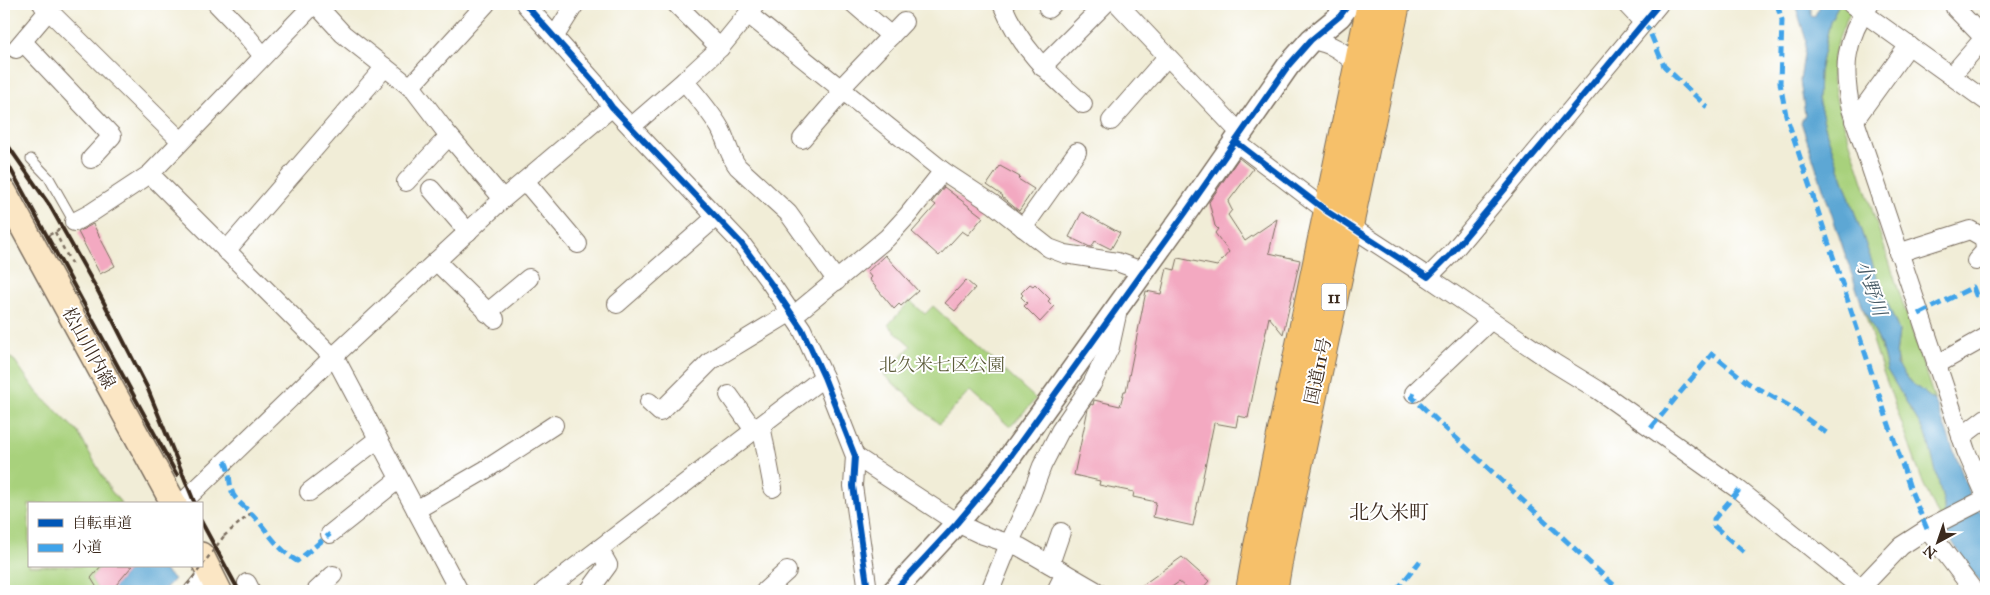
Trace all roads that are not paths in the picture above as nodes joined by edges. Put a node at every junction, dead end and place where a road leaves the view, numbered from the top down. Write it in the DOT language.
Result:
graph roads {
  1 [pos="217,4"];
  2 [pos="314,4"];
  3 [pos="318,4"];
  4 [pos="486,4"];
  5 [pos="525,4"];
  6 [pos="575,4"];
  7 [pos="676,4"];
  8 [pos="854,4"];
  9 [pos="1002,4"];
  10 [pos="1105,4"];
  11 [pos="1118,4"];
  12 [pos="1349,4"];
  13 [pos="1371,4"];
  14 [pos="1396,4"];
  15 [pos="1626,4"];
  16 [pos="1659,4"];
  17 [pos="45,7"];
  18 [pos="1860,7"];
  19 [pos="752,9"];
  20 [pos="1966,12"];
  21 [pos="904,22"];
  22 [pos="1643,22"];
  23 [pos="555,36"];
  24 [pos="891,36"];
  25 [pos="1311,40"];
  26 [pos="1909,45"];
  27 [pos="720,48"];
  28 [pos="263,56"];
  29 [pos="1167,57"];
  30 [pos="385,66"];
  31 [pos="1042,67"];
  32 [pos="1358,67"];
  33 [pos="1952,75"];
  34 [pos="684,81"];
  35 [pos="410,87"];
  36 [pos="842,89"];
  37 [pos="1986,101"];
  38 [pos="1083,104"];
  39 [pos="612,107"];
  40 [pos="1111,121"];
  41 [pos="1854,121"];
  42 [pos="630,127"];
  43 [pos="449,136"];
  44 [pos="1238,138"];
  45 [pos="802,139"];
  46 [pos="181,141"];
  47 [pos="1077,152"];
  48 [pos="31,159"];
  49 [pos="91,159"];
  50 [pos="943,171"];
  51 [pos="150,174"];
  52 [pos="525,180"];
  53 [pos="406,182"];
  54 [pos="431,189"];
  55 [pos="4,192"];
  56 [pos="503,199"];
  57 [pos="716,217"];
  58 [pos="1338,218"];
  59 [pos="74,222"];
  60 [pos="1023,228"];
  61 [pos="468,232"];
  62 [pos="1985,236"];
  63 [pos="578,244"];
  64 [pos="226,252"];
  65 [pos="1898,253"];
  66 [pos="436,261"];
  67 [pos="1976,261"];
  68 [pos="1142,271"];
  69 [pos="1428,277"];
  70 [pos="529,278"];
  71 [pos="836,281"];
  72 [pos="1120,302"];
  73 [pos="617,304"];
  74 [pos="792,314"];
  75 [pos="1491,320"];
  76 [pos="1986,338"];
  77 [pos="333,357"];
  78 [pos="1936,365"];
  79 [pos="824,377"];
  80 [pos="1414,393"];
  81 [pos="730,395"];
  82 [pos="649,402"];
  83 [pos="1986,418"];
  84 [pos="554,425"];
  85 [pos="758,428"];
  86 [pos="1961,436"];
  87 [pos="378,439"];
  88 [pos="855,456"];
  89 [pos="400,479"];
  90 [pos="772,488"];
  91 [pos="309,492"];
  92 [pos="1984,499"];
  93 [pos="173,502"];
  94 [pos="183,502"];
  95 [pos="416,510"];
  96 [pos="957,523"];
  97 [pos="1929,528"];
  98 [pos="1061,532"];
  99 [pos="330,534"];
  100 [pos="1009,544"];
  101 [pos="600,549"];
  102 [pos="1057,569"];
  103 [pos="787,571"];
  104 [pos="210,572"];
  105 [pos="333,576"];
  106 [pos="1859,589"];
  107 [pos="193,591"];
  108 [pos="316,591"];
  109 [pos="459,591"];
  110 [pos="544,591"];
  111 [pos="588,591"];
  112 [pos="765,591"];
  113 [pos="868,591"];
  114 [pos="894,591"];
  115 [pos="990,591"];
  116 [pos="1056,591"];
  117 [pos="1096,591"];
  118 [pos="1250,591"];
  119 [pos="1273,591"];
  120 [pos="1974,591"];
  1 -- 28 [label="street"];
  2 -- 28 [label="street"];
  3 -- 30 [label="street"];
  4 -- 35 [label="street"];
  5 -- 23 [label="street"];
  6 -- 23 [label="street"];
  7 -- 27 [label="street"];
  8 -- 24 [label="street"];
  9 -- 31 [label="street"];
  10 -- 31 [label="street"];
  11 -- 29 [label="street"];
  12 -- 25 [label="street"];
  13 -- 32 [label="highway, 国道11号 / 11"];
  14 -- 58 [label="highway, 国道11号 / 11"];
  15 -- 22 [label="street"];
  16 -- 22 [label="street"];
  17 -- 46 [label="street"];
  17 -- 49 [label="street"];
  18 -- 26 [label="street"];
  18 -- 41 [label="street"];
  19 -- 27 [label="street"];
  19 -- 36 [label="street"];
  20 -- 33 [label="street"];
  21 -- 24 [label="street"];
  22 -- 69 [label="street"];
  23 -- 39 [label="street"];
  24 -- 36 [label="street"];
  25 -- 32 [label="street"];
  25 -- 44 [label="street"];
  26 -- 33 [label="street"];
  26 -- 41 [label="street"];
  27 -- 34 [label="street"];
  28 -- 46 [label="street"];
  29 -- 40 [label="street"];
  29 -- 44 [label="street"];
  30 -- 35 [label="street"];
  30 -- 64 [label="street"];
  31 -- 38 [label="street"];
  32 -- 58 [label="highway, 国道11号 / 11"];
  33 -- 37 [label="street"];
  34 -- 42 [label="street"];
  34 -- 71 [label="street"];
  35 -- 43 [label="street"];
  36 -- 45 [label="street"];
  36 -- 50 [label="street"];
  39 -- 42 [label="street"];
  39 -- 52 [label="street"];
  41 -- 65 [label="street"];
  42 -- 57 [label="street"];
  43 -- 53 [label="street"];
  43 -- 56 [label="street"];
  44 -- 58 [label="street"];
  44 -- 68 [label="street"];
  46 -- 51 [label="street"];
  47 -- 60 [label="street"];
  48 -- 59 [label="lane"];
  50 -- 60 [label="street"];
  50 -- 71 [label="street"];
  51 -- 59 [label="street"];
  51 -- 64 [label="street"];
  52 -- 56 [label="street"];
  52 -- 63 [label="street"];
  54 -- 61 [label="street"];
  55 -- 93 [label="main road, 松山川内線"];
  56 -- 61 [label="street"];
  57 -- 73 [label="street"];
  57 -- 74 [label="street"];
  58 -- 69 [label="street"];
  58 -- 118 [label="highway, 国道11号 / 11"];
  58 -- 119 [label="highway, 国道11号 / 11"];
  60 -- 68 [label="street"];
  61 -- 66 [label="street"];
  62 -- 65 [label="street"];
  62 -- 67 [label="street"];
  64 -- 77 [label="street"];
  65 -- 78 [label="street"];
  66 -- 70 [label="street"];
  66 -- 77 [label="street"];
  68 -- 72 [label="street"];
  69 -- 75 [label="street"];
  71 -- 74 [label="street"];
  72 -- 96 [label="street"];
  72 -- 100 [label="street"];
  74 -- 79 [label="street"];
  74 -- 82 [label="street"];
  75 -- 80 [label="street"];
  75 -- 106 [label="street"];
  76 -- 78 [label="street"];
  77 -- 87 [label="street"];
  77 -- 94 [label="street"];
  78 -- 86 [label="street"];
  79 -- 85 [label="street"];
  79 -- 88 [label="street"];
  81 -- 85 [label="street"];
  83 -- 86 [label="street"];
  84 -- 95 [label="street"];
  85 -- 90 [label="street"];
  85 -- 101 [label="street"];
  86 -- 92 [label="street"];
  87 -- 89 [label="street"];
  87 -- 91 [label="street"];
  88 -- 96 [label="street"];
  88 -- 113 [label="street"];
  89 -- 95 [label="street"];
  89 -- 99 [label="street"];
  92 -- 97 [label="street"];
  95 -- 109 [label="street"];
  96 -- 100 [label="street"];
  96 -- 114 [label="street"];
  97 -- 106 [label="street"];
  97 -- 120 [label="street"];
  98 -- 102 [label="street"];
  100 -- 102 [label="street"];
  100 -- 115 [label="street"];
  101 -- 110 [label="street"];
  101 -- 111 [label="street"];
  102 -- 116 [label="street"];
  102 -- 117 [label="street"];
  103 -- 112 [label="street"];
  104 -- 107 [label="street"];
  105 -- 108 [label="street"];
}
